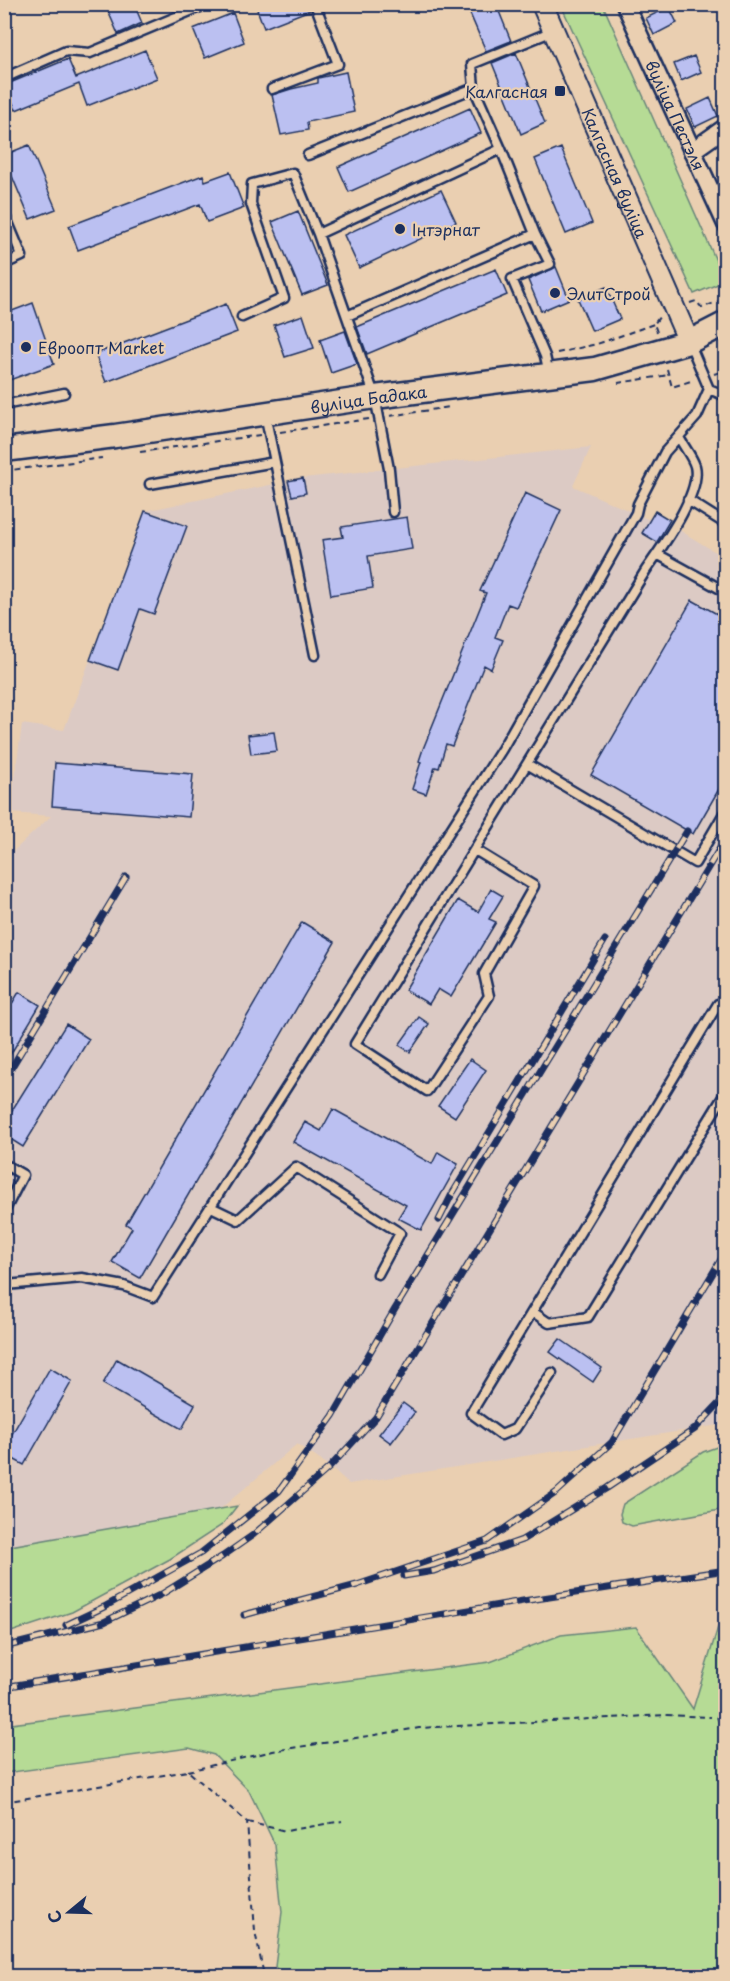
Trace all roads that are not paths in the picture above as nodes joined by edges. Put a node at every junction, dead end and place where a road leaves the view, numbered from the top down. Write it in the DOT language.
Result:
graph roads {
  1 [pos="207,4"];
  2 [pos="315,4"];
  3 [pos="542,4"];
  4 [pos="625,4"];
  5 [pos="553,31"];
  6 [pos="4,78"];
  7 [pos="474,88"];
  8 [pos="272,89"];
  9 [pos="726,127"];
  10 [pos="501,149"];
  11 [pos="692,152"];
  12 [pos="308,155"];
  13 [pos="4,213"];
  14 [pos="726,225"];
  15 [pos="318,234"];
  16 [pos="536,234"];
  17 [pos="4,264"];
  18 [pos="347,316"];
  19 [pos="242,317"];
  20 [pos="726,323"];
  21 [pos="688,342"];
  22 [pos="549,374"];
  23 [pos="709,389"];
  24 [pos="64,393"];
  25 [pos="726,396"];
  26 [pos="4,405"];
  27 [pos="377,407"];
  28 [pos="267,424"];
  29 [pos="679,437"];
  30 [pos="4,450"];
  31 [pos="275,462"];
  32 [pos="150,484"];
  33 [pos="688,500"];
  34 [pos="393,512"];
  35 [pos="726,524"];
  36 [pos="657,554"];
  37 [pos="726,592"];
  38 [pos="315,655"];
  39 [pos="528,764"];
  40 [pos="726,810"];
  41 [pos="475,850"];
  42 [pos="726,1006"];
  43 [pos="726,1092"];
  44 [pos="4,1164"];
  45 [pos="211,1207"];
  46 [pos="4,1212"];
  47 [pos="378,1274"];
  48 [pos="5,1283"];
  49 [pos="533,1312"];
  50 [pos="552,1373"];
  1 -- 6 [label="lane"];
  2 -- 8 [label="lane"];
  3 -- 5 [label="street, Калгасная вуліца"];
  4 -- 11 [label="street, вуліца Пестэля"];
  5 -- 7 [label="lane"];
  5 -- 21 [label="street, Калгасная вуліца"];
  7 -- 10 [label="lane"];
  7 -- 12 [label="lane"];
  9 -- 11 [label="street"];
  10 -- 15 [label="lane"];
  10 -- 16 [label="lane"];
  11 -- 14 [label="street, вуліца Пестэля"];
  13 -- 17 [label="lane"];
  15 -- 18 [label="lane"];
  15 -- 19 [label="lane"];
  16 -- 18 [label="lane"];
  16 -- 22 [label="lane"];
  18 -- 27 [label="lane"];
  20 -- 21 [label="main road, вуліца Бадака"];
  21 -- 22 [label="main road, вуліца Бадака"];
  21 -- 23 [label="lane"];
  22 -- 27 [label="main road, вуліца Бадака"];
  23 -- 25 [label="lane"];
  23 -- 29 [label="lane"];
  24 -- 26 [label="lane"];
  27 -- 28 [label="main road, вуліца Бадака"];
  27 -- 34 [label="lane"];
  28 -- 30 [label="main road, вуліца Бадака"];
  28 -- 31 [label="lane"];
  29 -- 33 [label="lane"];
  29 -- 45 [label="lane"];
  31 -- 32 [label="lane"];
  31 -- 38 [label="lane"];
  33 -- 35 [label="lane"];
  33 -- 36 [label="lane"];
  36 -- 37 [label="lane"];
  36 -- 39 [label="lane"];
  39 -- 40 [label="lane"];
  39 -- 41 [label="lane"];
  41 -- 41 [label="lane"];
  42 -- 49 [label="lane"];
  43 -- 49 [label="lane"];
  44 -- 46 [label="lane"];
  45 -- 47 [label="lane"];
  45 -- 48 [label="lane"];
  49 -- 50 [label="lane"];
}
